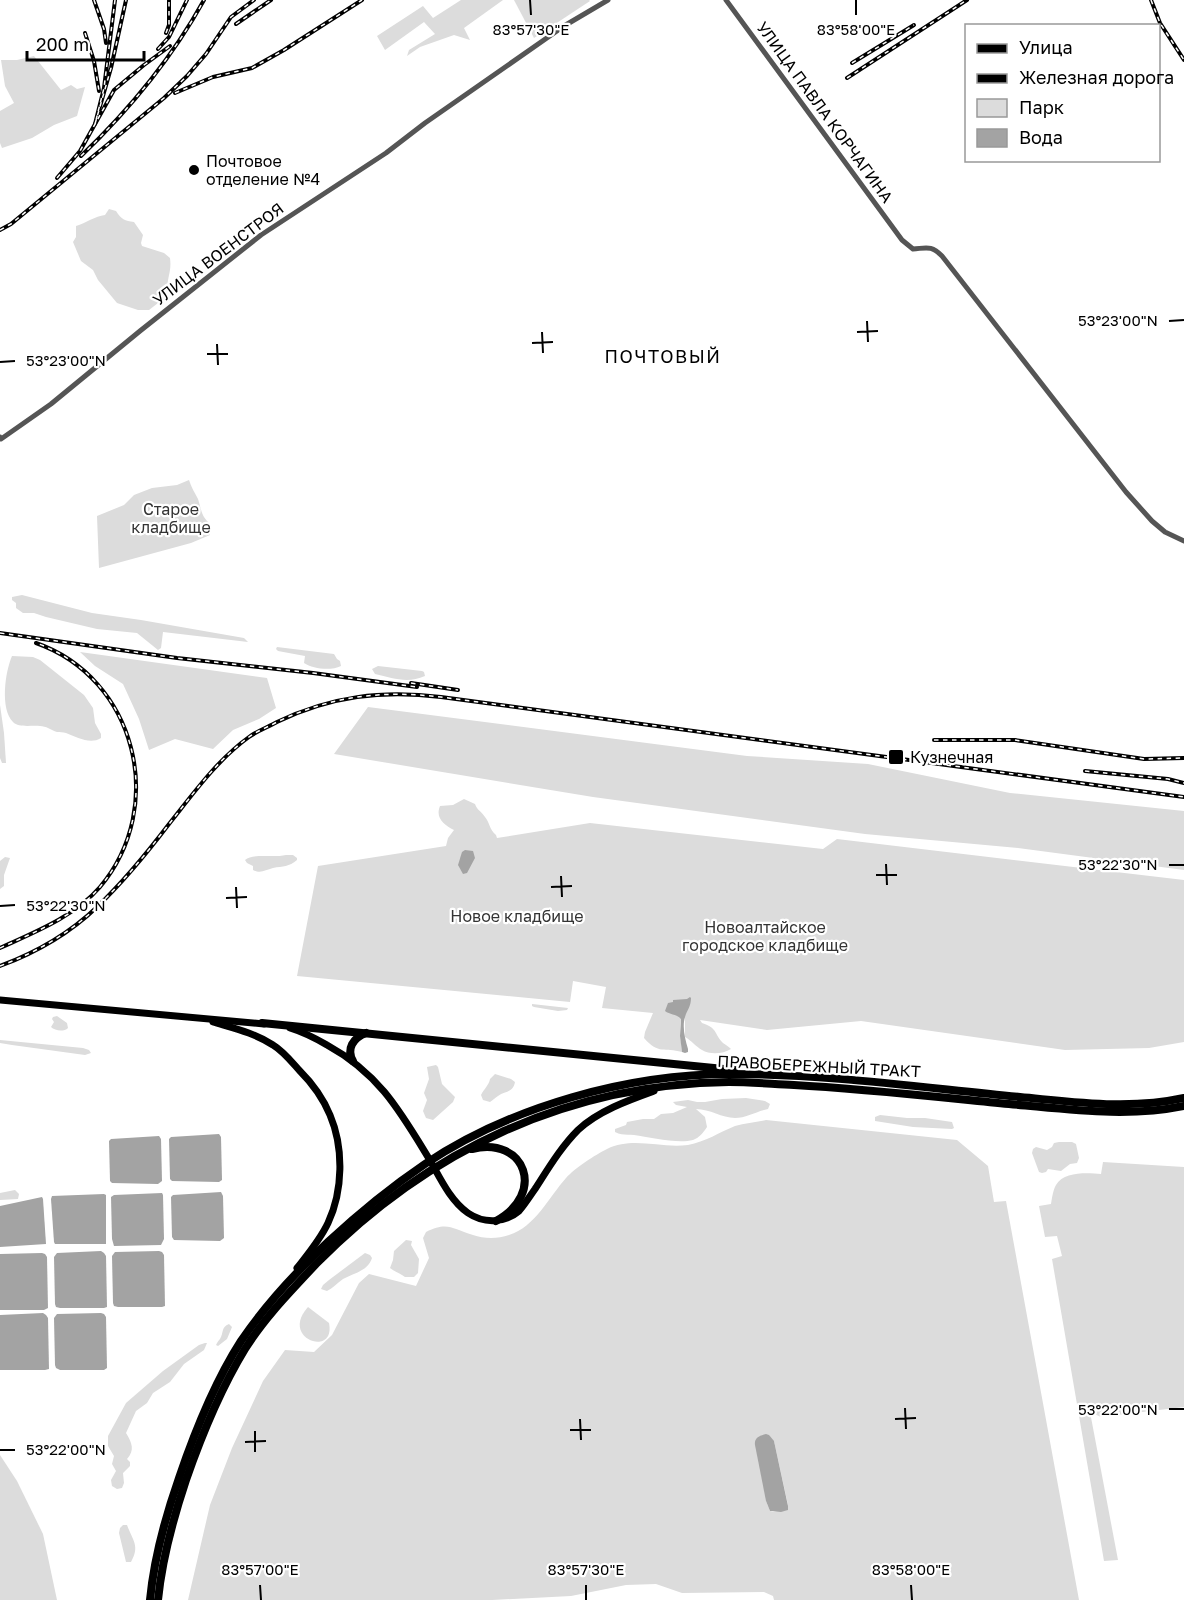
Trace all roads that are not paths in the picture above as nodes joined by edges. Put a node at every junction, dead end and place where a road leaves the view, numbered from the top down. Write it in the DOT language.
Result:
graph roads {
  1 [pos="608,0"];
  2 [pos="726,0"];
  3 [pos="1,438"];
  4 [pos="1184,541"];
  5 [pos="0,999"];
  6 [pos="190,1017"];
  7 [pos="262,1023"];
  8 [pos="372,1033"];
  9 [pos="353,1061"];
  10 [pos="815,1082"];
  11 [pos="668,1086"];
  12 [pos="1184,1098"];
  13 [pos="1184,1106"];
  14 [pos="459,1152"];
  15 [pos="496,1221"];
  16 [pos="278,1293"];
  17 [pos="150,1600"];
  18 [pos="158,1600"];
  1 -- 3 [label="street, УЛИЦА ВОЕНСТРОЯ"];
  2 -- 4 [label="street, УЛИЦА ПАВЛА КОРЧАГИНА"];
  5 -- 6 [label="main road"];
  6 -- 7 [label="main road"];
  6 -- 16 [label="main road"];
  7 -- 8 [label="highway"];
  7 -- 9 [label="main road"];
  8 -- 9 [label="highway"];
  8 -- 10 [label="highway"];
  9 -- 15 [label="main road"];
  10 -- 11 [label="highway, ПРАВОБЕРЕЖНЫЙ ТРАКТ"];
  10 -- 12 [label="highway, ПРАВОБЕРЕЖНЫЙ ТРАКТ"];
  10 -- 13 [label="highway, ПРАВОБЕРЕЖНЫЙ ТРАКТ"];
  10 -- 16 [label="highway, ПРАВОБЕРЕЖНЫЙ ТРАКТ"];
  11 -- 14 [label="highway, ПРАВОБЕРЕЖНЫЙ ТРАКТ"];
  11 -- 15 [label="main road"];
  14 -- 15 [label="highway"];
  14 -- 18 [label="highway, ПРАВОБЕРЕЖНЫЙ ТРАКТ"];
  16 -- 17 [label="highway, ПРАВОБЕРЕЖНЫЙ ТРАКТ"];
}
